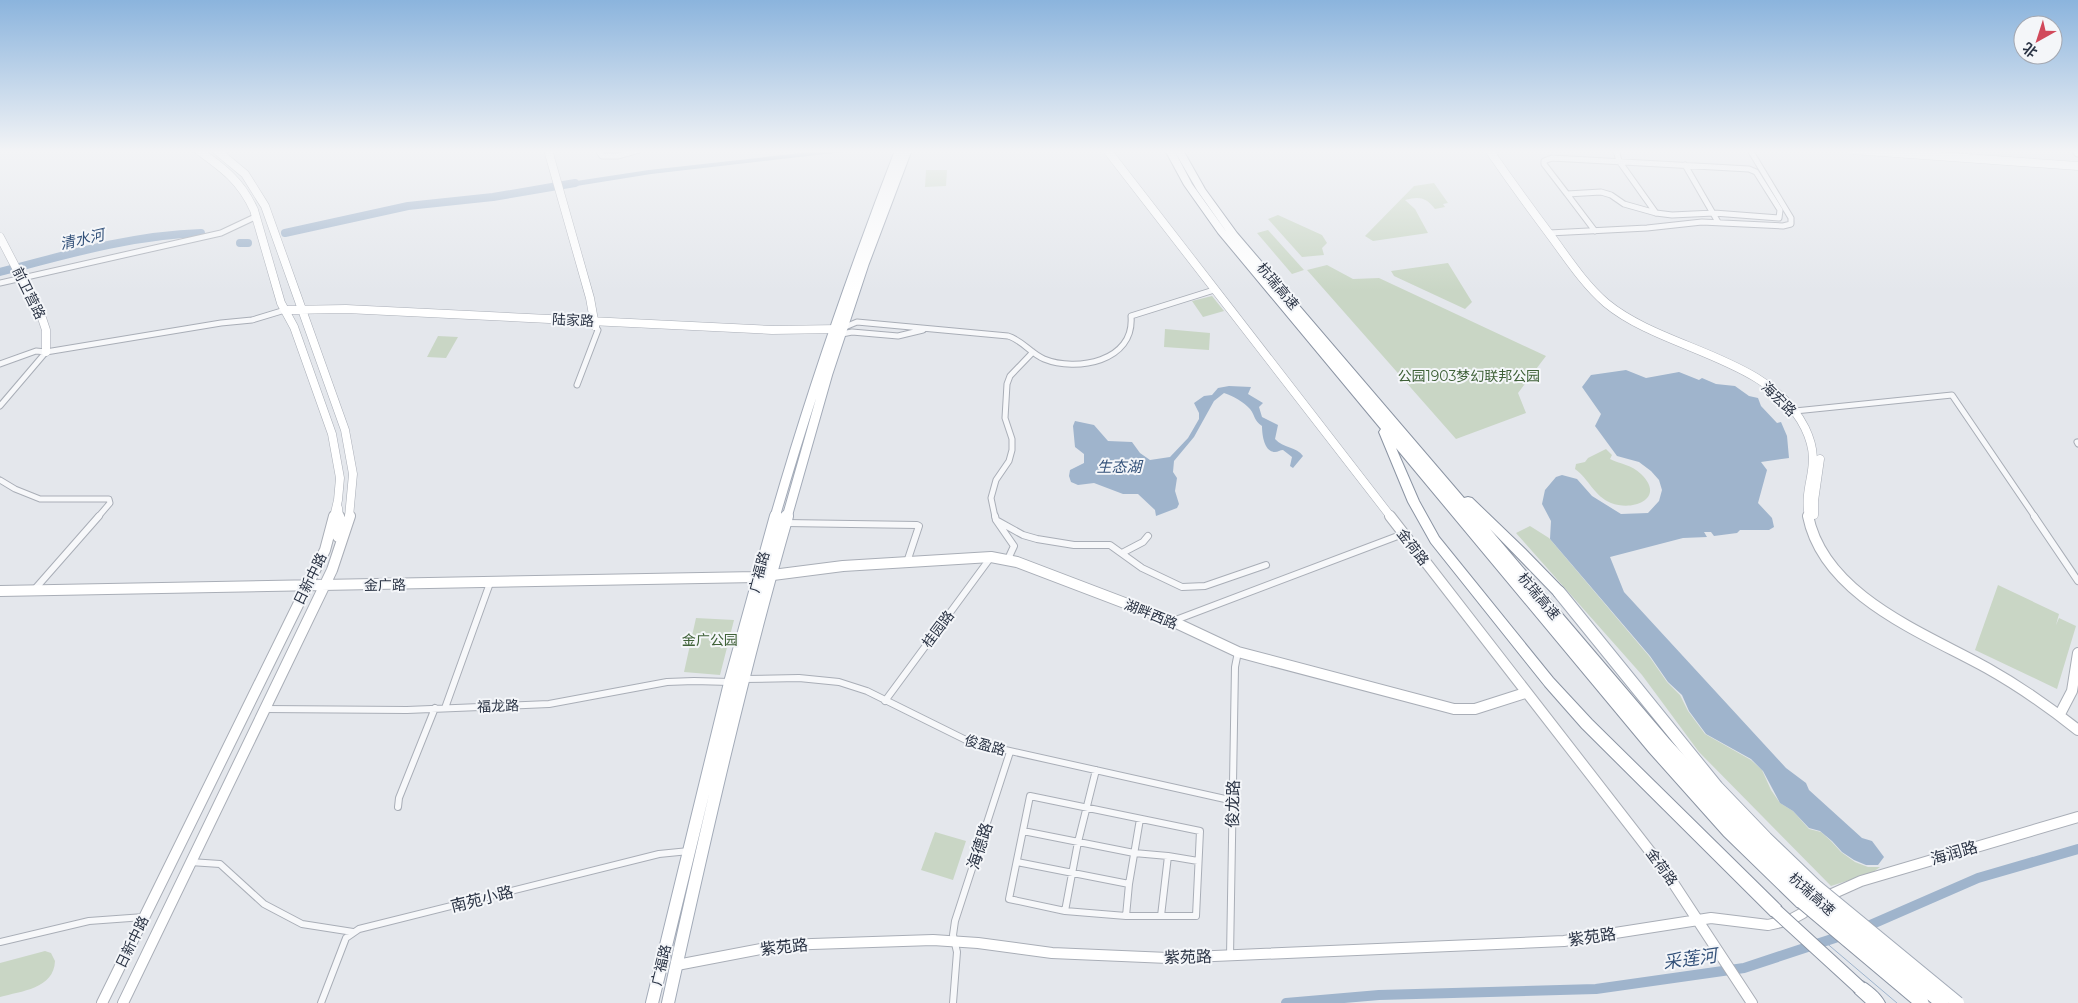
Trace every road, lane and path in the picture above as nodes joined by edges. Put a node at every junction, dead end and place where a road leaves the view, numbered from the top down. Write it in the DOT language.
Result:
graph roads {
  1 [pos="248,197"];
  2 [pos="260,197"];
  3 [pos="559,197"];
  4 [pos="882,197"];
  5 [pos="890,197"];
  6 [pos="1143,197"];
  7 [pos="1196,197"];
  8 [pos="1206,197"];
  9 [pos="1524,197"];
  10 [pos="1526,197"];
  11 [pos="1568,197"];
  12 [pos="1614,197"];
  13 [pos="1644,197"];
  14 [pos="1704,197"];
  15 [pos="1772,197"];
  16 [pos="1778,197"];
  17 [pos="1656,213"];
  18 [pos="1714,213"];
  19 [pos="255,217"];
  20 [pos="1718,222"];
  21 [pos="1594,231"];
  22 [pos="1551,233"];
  23 [pos="0,237"];
  24 [pos="13,260"];
  25 [pos="21,274"];
  26 [pos="0,283"];
  27 [pos="1214,290"];
  28 [pos="285,310"];
  29 [pos="302,311"];
  30 [pos="593,323"];
  31 [pos="925,329"];
  32 [pos="838,332"];
  33 [pos="46,352"];
  34 [pos="1032,352"];
  35 [pos="0,364"];
  36 [pos="577,385"];
  37 [pos="1367,402"];
  38 [pos="0,406"];
  39 [pos="1797,411"];
  40 [pos="1409,442"];
  41 [pos="0,480"];
  42 [pos="352,503"];
  43 [pos="338,506"];
  44 [pos="996,520"];
  45 [pos="786,523"];
  46 [pos="1403,534"];
  47 [pos="1148,536"];
  48 [pos="1122,553"];
  49 [pos="991,557"];
  50 [pos="1008,559"];
  51 [pos="906,562"];
  52 [pos="1266,565"];
  53 [pos="770,575"];
  54 [pos="757,577"];
  55 [pos="2078,581"];
  56 [pos="490,583"];
  57 [pos="325,585"];
  58 [pos="307,586"];
  59 [pos="34,590"];
  60 [pos="0,591"];
  61 [pos="1559,592"];
  62 [pos="1172,621"];
  63 [pos="1238,652"];
  64 [pos="2078,653"];
  65 [pos="744,679"];
  66 [pos="730,682"];
  67 [pos="1525,693"];
  68 [pos="884,701"];
  69 [pos="436,708"];
  70 [pos="445,708"];
  71 [pos="264,709"];
  72 [pos="2061,713"];
  73 [pos="2078,724"];
  74 [pos="2078,730"];
  75 [pos="1010,752"];
  76 [pos="1096,770"];
  77 [pos="214,778"];
  78 [pos="230,779"];
  79 [pos="1234,801"];
  80 [pos="398,807"];
  81 [pos="1085,808"];
  82 [pos="2078,817"];
  83 [pos="1140,819"];
  84 [pos="1023,831"];
  85 [pos="1078,842"];
  86 [pos="689,851"];
  87 [pos="1134,853"];
  88 [pos="1168,856"];
  89 [pos="1198,861"];
  90 [pos="190,862"];
  91 [pos="1017,862"];
  92 [pos="1071,874"];
  93 [pos="1129,884"];
  94 [pos="1832,894"];
  95 [pos="1808,899"];
  96 [pos="1065,911"];
  97 [pos="1126,916"];
  98 [pos="1161,916"];
  99 [pos="144,917"];
  100 [pos="1699,920"];
  101 [pos="352,932"];
  102 [pos="955,940"];
  103 [pos="0,942"];
  104 [pos="1230,956"];
  105 [pos="677,965"];
  106 [pos="1749,999"];
  107 [pos="102,1003"];
  108 [pos="123,1003"];
  109 [pos="321,1003"];
  110 [pos="652,1003"];
  111 [pos="668,1003"];
  112 [pos="953,1003"];
  113 [pos="1877,1003"];
  114 [pos="1922,1003"];
  115 [pos="1942,1003"];
  116 [pos="1958,1003"];
  1 -- 19 [label="street, 日新中路"];
  2 -- 29 [label="street, 日新中路"];
  3 -- 30 [label="street"];
  4 -- 32 [label="main road, 广福路"];
  5 -- 32 [label="main road, 广福路"];
  6 -- 27 [label="street, 金荷路"];
  7 -- 37 [label="highway, 杭瑞高速"];
  8 -- 37 [label="highway, 杭瑞高速"];
  9 -- 22 [label="street, 海宏路"];
  10 -- 22 [label="street, 海宏路"];
  11 -- 21 [label="street"];
  12 -- 17 [label="street"];
  13 -- 17 [label="street"];
  14 -- 18 [label="street"];
  15 -- 18 [label="street"];
  16 -- 20 [label="street"];
  17 -- 18 [label="street"];
  18 -- 20 [label="street"];
  19 -- 25 [label="street"];
  19 -- 28 [label="street, 日新中路"];
  20 -- 21 [label="street"];
  21 -- 22 [label="street"];
  22 -- 39 [label="street, 海宏路"];
  23 -- 24 [label="street, 前卫营路"];
  24 -- 25 [label="street, 前卫营路"];
  25 -- 26 [label="street"];
  25 -- 33 [label="street, 前卫营路"];
  27 -- 34 [label="street"];
  27 -- 46 [label="street, 金荷路"];
  28 -- 29 [label="street, 陆家路"];
  28 -- 33 [label="street"];
  28 -- 43 [label="street, 日新中路"];
  29 -- 30 [label="street, 陆家路"];
  29 -- 42 [label="street, 日新中路"];
  30 -- 32 [label="street, 陆家路"];
  30 -- 36 [label="street"];
  31 -- 32 [label="street"];
  31 -- 32 [label="street"];
  31 -- 34 [label="street"];
  32 -- 45 [label="main road, 广福路"];
  32 -- 54 [label="main road, 广福路"];
  33 -- 35 [label="street"];
  33 -- 38 [label="street"];
  34 -- 44 [label="street"];
  37 -- 40 [label="highway, 杭瑞高速"];
  37 -- 95 [label="highway, 杭瑞高速"];
  37 -- 113 [label="highway, bridge"];
  39 -- 55 [label="street"];
  39 -- 72 [label="street, 海宏路"];
  40 -- 61 [label="highway"];
  40 -- 95 [label="highway, 杭瑞高速"];
  41 -- 59 [label="street"];
  42 -- 43 [label="street"];
  42 -- 57 [label="street, 日新中路"];
  43 -- 57 [label="street"];
  43 -- 58 [label="street, 日新中路"];
  44 -- 48 [label="street"];
  44 -- 50 [label="street"];
  45 -- 51 [label="street"];
  45 -- 53 [label="main road, 广福路"];
  46 -- 62 [label="street"];
  46 -- 67 [label="street, 金荷路"];
  47 -- 48 [label="street"];
  48 -- 52 [label="street"];
  49 -- 50 [label="street, 湖畔西路"];
  49 -- 51 [label="street, 湖畔西路"];
  49 -- 68 [label="street, 桂园路"];
  50 -- 62 [label="street, 湖畔西路"];
  51 -- 53 [label="street, 湖畔西路"];
  53 -- 54 [label="street, 金广路"];
  53 -- 65 [label="main road, 广福路"];
  54 -- 56 [label="street, 金广路"];
  54 -- 66 [label="main road, 广福路"];
  56 -- 57 [label="street, 金广路"];
  56 -- 70 [label="street"];
  57 -- 58 [label="street, 金广路"];
  57 -- 71 [label="street, 日新中路"];
  58 -- 59 [label="street, 金广路"];
  58 -- 77 [label="street, 日新中路"];
  58 -- 78 [label="street"];
  59 -- 60 [label="street, 金广路"];
  61 -- 95 [label="main road"];
  62 -- 63 [label="street, 湖畔西路"];
  63 -- 67 [label="street, 湖畔西路"];
  63 -- 79 [label="street, 俊龙路"];
  64 -- 72 [label="street"];
  65 -- 68 [label="street, 俊盈路"];
  65 -- 105 [label="main road, 广福路"];
  66 -- 70 [label="street, 福龙路"];
  66 -- 86 [label="main road, 广福路"];
  67 -- 100 [label="street, 金荷路"];
  68 -- 75 [label="street, 俊盈路"];
  69 -- 70 [label="street, 福龙路"];
  69 -- 71 [label="street, 福龙路"];
  69 -- 80 [label="street"];
  71 -- 78 [label="street, 日新中路"];
  72 -- 73 [label="street, 海宏路"];
  72 -- 74 [label="street, 海宏路"];
  75 -- 76 [label="street, 俊盈路"];
  75 -- 102 [label="street, 海德路"];
  76 -- 79 [label="street, 俊盈路"];
  76 -- 81 [label="street"];
  77 -- 78 [label="street"];
  77 -- 99 [label="street, 日新中路"];
  78 -- 90 [label="street, 日新中路"];
  79 -- 104 [label="street, 俊龙路"];
  81 -- 83 [label="street"];
  81 -- 84 [label="street"];
  81 -- 85 [label="street"];
  82 -- 94 [label="street, 海润路"];
  83 -- 87 [label="street"];
  83 -- 89 [label="street"];
  84 -- 85 [label="street"];
  84 -- 91 [label="street"];
  85 -- 87 [label="street"];
  85 -- 92 [label="street"];
  86 -- 101 [label="street, 南苑小路"];
  86 -- 110 [label="main road, 广福路"];
  87 -- 88 [label="street"];
  87 -- 93 [label="street"];
  88 -- 89 [label="street"];
  88 -- 98 [label="street"];
  89 -- 98 [label="street"];
  90 -- 101 [label="street"];
  90 -- 108 [label="street, 日新中路"];
  91 -- 92 [label="street"];
  91 -- 96 [label="street"];
  92 -- 93 [label="street"];
  92 -- 96 [label="street"];
  93 -- 97 [label="street"];
  95 -- 100 [label="street"];
  95 -- 114 [label="highway, 杭瑞高速, bridge"];
  95 -- 115 [label="highway, 杭瑞高速, bridge"];
  95 -- 116 [label="main road, bridge"];
  96 -- 97 [label="street"];
  97 -- 98 [label="street"];
  99 -- 103 [label="street"];
  99 -- 107 [label="street, 日新中路"];
  100 -- 104 [label="street, 紫苑路"];
  100 -- 106 [label="street, 金荷路"];
  101 -- 109 [label="street"];
  102 -- 104 [label="street, 紫苑路"];
  102 -- 105 [label="street, 紫苑路"];
  102 -- 112 [label="street, 海德路"];
  105 -- 111 [label="main road, 广福路"];
}
